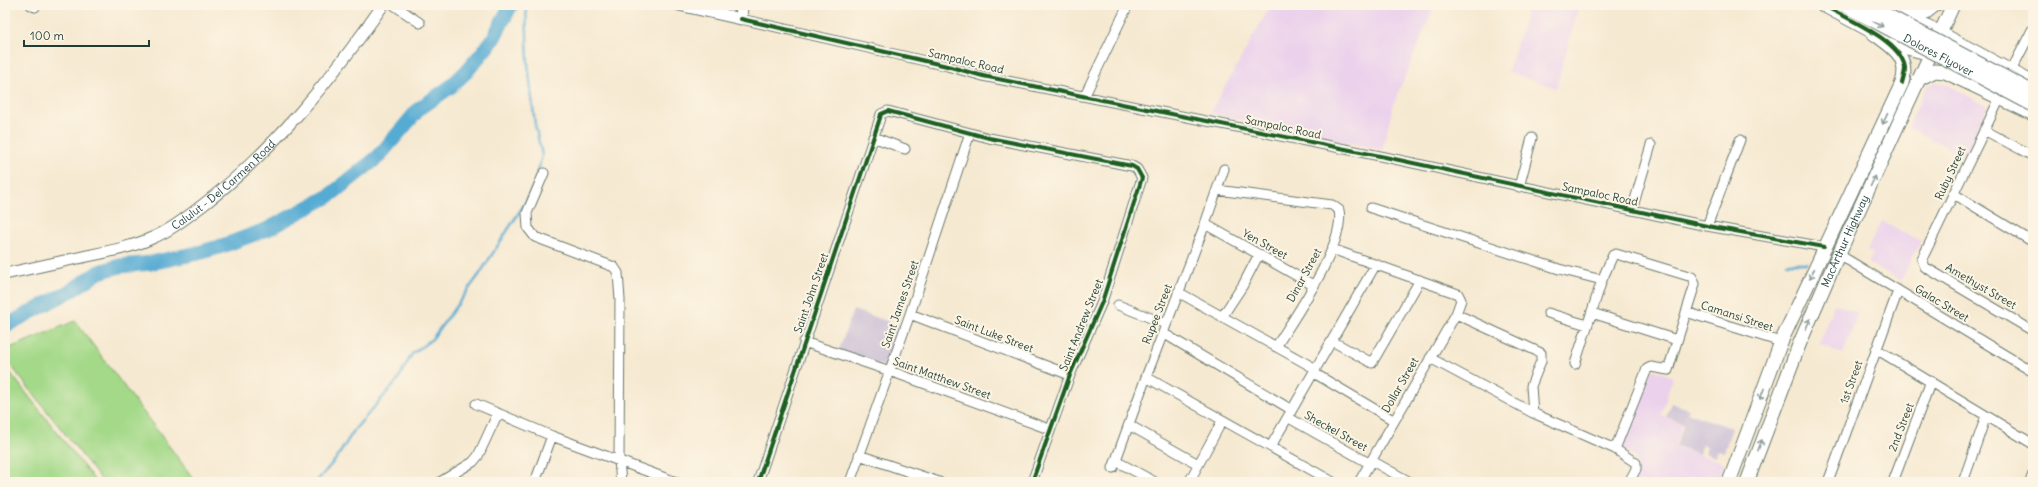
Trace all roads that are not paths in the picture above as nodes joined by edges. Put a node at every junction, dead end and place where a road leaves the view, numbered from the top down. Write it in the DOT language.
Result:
graph roads {
  1 [pos="384,5"];
  2 [pos="394,5"];
  3 [pos="679,5"];
  4 [pos="742,5"];
  5 [pos="1128,5"];
  6 [pos="1823,5"];
  7 [pos="1844,5"];
  8 [pos="1868,5"];
  9 [pos="1888,5"];
  10 [pos="1900,5"];
  11 [pos="1953,5"];
  12 [pos="1933,7"];
  13 [pos="1910,18"];
  14 [pos="741,19"];
  15 [pos="420,23"];
  16 [pos="2033,28"];
  17 [pos="1873,32"];
  18 [pos="1940,34"];
  19 [pos="1899,46"];
  20 [pos="1933,48"];
  21 [pos="2011,71"];
  22 [pos="1920,79"];
  23 [pos="2033,83"];
  24 [pos="2033,92"];
  25 [pos="1085,95"];
  26 [pos="1998,97"];
  27 [pos="2033,105"];
  28 [pos="2033,114"];
  29 [pos="1984,130"];
  30 [pos="970,132"];
  31 [pos="873,137"];
  32 [pos="1532,138"];
  33 [pos="1740,140"];
  34 [pos="1651,145"];
  35 [pos="906,149"];
  36 [pos="2033,156"];
  37 [pos="1224,169"];
  38 [pos="544,173"];
  39 [pos="1519,187"];
  40 [pos="1217,190"];
  41 [pos="1954,194"];
  42 [pos="1371,208"];
  43 [pos="1632,210"];
  44 [pos="1205,224"];
  45 [pos="1707,226"];
  46 [pos="2033,242"];
  47 [pos="1824,247"];
  48 [pos="1332,249"];
  49 [pos="1259,254"];
  50 [pos="1841,256"];
  51 [pos="1922,259"];
  52 [pos="1376,264"];
  53 [pos="5,274"];
  54 [pos="1420,280"];
  55 [pos="1602,280"];
  56 [pos="1313,285"];
  57 [pos="1898,291"];
  58 [pos="1178,292"];
  59 [pos="1118,306"];
  60 [pos="1592,312"];
  61 [pos="1686,312"];
  62 [pos="910,314"];
  63 [pos="1456,314"];
  64 [pos="1548,314"];
  65 [pos="1222,317"];
  66 [pos="1166,324"];
  67 [pos="1587,325"];
  68 [pos="2033,331"];
  69 [pos="1163,333"];
  70 [pos="1677,340"];
  71 [pos="1332,341"];
  72 [pos="804,342"];
  73 [pos="1780,342"];
  74 [pos="1276,347"];
  75 [pos="1876,349"];
  76 [pos="1430,358"];
  77 [pos="1575,364"];
  78 [pos="890,371"];
  79 [pos="1315,371"];
  80 [pos="2033,372"];
  81 [pos="1070,375"];
  82 [pos="1146,377"];
  83 [pos="1932,381"];
  84 [pos="476,404"];
  85 [pos="498,413"];
  86 [pos="1533,413"];
  87 [pos="1290,414"];
  88 [pos="1986,416"];
  89 [pos="1394,420"];
  90 [pos="1222,421"];
  91 [pos="1129,425"];
  92 [pos="1049,429"];
  93 [pos="552,436"];
  94 [pos="2033,444"];
  95 [pos="1271,446"];
  96 [pos="1615,449"];
  97 [pos="859,455"];
  98 [pos="619,461"];
  99 [pos="1372,461"];
  100 [pos="1198,464"];
  101 [pos="2033,474"];
  102 [pos="440,482"];
  103 [pos="535,482"];
  104 [pos="621,482"];
  105 [pos="676,482"];
  106 [pos="758,482"];
  107 [pos="850,482"];
  108 [pos="939,482"];
  109 [pos="1032,482"];
  110 [pos="1155,482"];
  111 [pos="1189,482"];
  112 [pos="1333,482"];
  113 [pos="1359,482"];
  114 [pos="1410,482"];
  115 [pos="1629,482"];
  116 [pos="1729,482"];
  117 [pos="1747,482"];
  118 [pos="1828,482"];
  119 [pos="1893,482"];
  120 [pos="1963,482"];
  121 [pos="2030,482"];
  1 -- 53 [label="main road, Calulut - Del Carmen Road"];
  2 -- 15 [label="street"];
  3 -- 14 [label="main road, Sampaloc Road"];
  4 -- 14 [label="main road"];
  5 -- 25 [label="street"];
  6 -- 17 [label="highway"];
  7 -- 27 [label="highway, Dolores Flyover, one-way, bridge"];
  8 -- 24 [label="highway, Dolores Flyover, bridge"];
  9 -- 13 [label="highway"];
  10 -- 12 [label="highway"];
  11 -- 18 [label="highway, MacArthur Highway"];
  13 -- 18 [label="highway"];
  13 -- 19 [label="highway"];
  14 -- 25 [label="street, Sampaloc Road"];
  16 -- 21 [label="street"];
  17 -- 19 [label="highway"];
  17 -- 47 [label="highway, MacArthur Highway, one-way"];
  18 -- 20 [label="highway, MacArthur Highway"];
  18 -- 21 [label="highway"];
  19 -- 20 [label="highway"];
  20 -- 22 [label="highway, MacArthur Highway"];
  21 -- 23 [label="highway"];
  21 -- 26 [label="highway"];
  22 -- 26 [label="highway"];
  50 -- 22 [label="highway, MacArthur Highway, one-way"];
  25 -- 39 [label="street, Sampaloc Road"];
  26 -- 28 [label="highway"];
  26 -- 29 [label="street, Ruby Street"];
  29 -- 36 [label="street"];
  29 -- 41 [label="street, Ruby Street"];
  30 -- 31 [label="street, Saint John Street"];
  30 -- 62 [label="street, Saint James Street"];
  30 -- 81 [label="street, Saint Andrew Street"];
  31 -- 35 [label="street"];
  31 -- 72 [label="street, Saint John Street"];
  32 -- 39 [label="street"];
  33 -- 45 [label="street"];
  34 -- 43 [label="street"];
  37 -- 40 [label="street, Rupee Street"];
  38 -- 98 [label="street"];
  39 -- 43 [label="street, Sampaloc Road"];
  40 -- 44 [label="street, Rupee Street"];
  40 -- 48 [label="street, Dinar Street"];
  41 -- 46 [label="street"];
  41 -- 51 [label="street, Ruby Street"];
  42 -- 55 [label="street"];
  43 -- 45 [label="street, Sampaloc Road"];
  44 -- 49 [label="street, Yen Street"];
  44 -- 58 [label="street, Rupee Street"];
  45 -- 47 [label="street, Sampaloc Road"];
  47 -- 73 [label="highway, MacArthur Highway, one-way"];
  48 -- 52 [label="street"];
  48 -- 56 [label="street, Dinar Street"];
  49 -- 56 [label="street, Yen Street"];
  49 -- 65 [label="street"];
  50 -- 57 [label="street, Galac Street"];
  117 -- 50 [label="highway, MacArthur Highway, one-way"];
  51 -- 68 [label="street, Amethyst Street"];
  52 -- 54 [label="street"];
  52 -- 71 [label="street"];
  54 -- 63 [label="street, Dollar Street"];
  54 -- 71 [label="street"];
  55 -- 60 [label="street"];
  55 -- 61 [label="street"];
  56 -- 74 [label="street, Dinar Street"];
  57 -- 75 [label="street, 1st Street"];
  57 -- 80 [label="street, Galac Street"];
  58 -- 65 [label="street"];
  58 -- 66 [label="street, Rupee Street"];
  59 -- 66 [label="street"];
  60 -- 67 [label="street"];
  60 -- 70 [label="street"];
  61 -- 70 [label="street"];
  61 -- 73 [label="street, Camansi Street"];
  62 -- 78 [label="street, Saint James Street"];
  62 -- 81 [label="street, Saint Luke Street"];
  63 -- 76 [label="street, Dollar Street"];
  63 -- 86 [label="street"];
  64 -- 67 [label="street"];
  65 -- 74 [label="street"];
  66 -- 69 [label="street, Rupee Street"];
  67 -- 77 [label="street"];
  69 -- 82 [label="street, Rupee Street"];
  69 -- 87 [label="street, Sheckel Street"];
  70 -- 96 [label="street"];
  71 -- 79 [label="street"];
  72 -- 78 [label="street, Saint Matthew Street"];
  72 -- 106 [label="street, Saint John Street"];
  73 -- 116 [label="highway, MacArthur Highway, one-way"];
  74 -- 79 [label="street"];
  75 -- 83 [label="street"];
  75 -- 118 [label="street, 1st Street"];
  76 -- 86 [label="street"];
  76 -- 89 [label="street, Dollar Street"];
  78 -- 92 [label="street, Saint Matthew Street"];
  78 -- 97 [label="street, Saint James Street"];
  79 -- 87 [label="street"];
  79 -- 89 [label="street"];
  81 -- 92 [label="street, Saint Andrew Street"];
  82 -- 90 [label="street"];
  82 -- 91 [label="street, Rupee Street"];
  83 -- 88 [label="street"];
  83 -- 119 [label="street, 2nd Street"];
  84 -- 85 [label="street"];
  85 -- 93 [label="street"];
  85 -- 102 [label="street"];
  86 -- 96 [label="street"];
  87 -- 95 [label="street"];
  87 -- 99 [label="street, Sheckel Street"];
  88 -- 94 [label="street"];
  88 -- 120 [label="street"];
  89 -- 99 [label="street, Dollar Street"];
  90 -- 95 [label="street"];
  90 -- 100 [label="street"];
  91 -- 100 [label="street"];
  91 -- 110 [label="street, Rupee Street"];
  92 -- 109 [label="street, Saint Andrew Street"];
  93 -- 98 [label="street"];
  93 -- 103 [label="street"];
  95 -- 112 [label="street"];
  96 -- 115 [label="street"];
  97 -- 107 [label="street, Saint James Street"];
  97 -- 108 [label="street"];
  98 -- 104 [label="street"];
  98 -- 105 [label="street"];
  99 -- 113 [label="street, Dollar Street"];
  99 -- 114 [label="street, Sheckel Street"];
  100 -- 111 [label="street"];
  101 -- 121 [label="street"];
}
